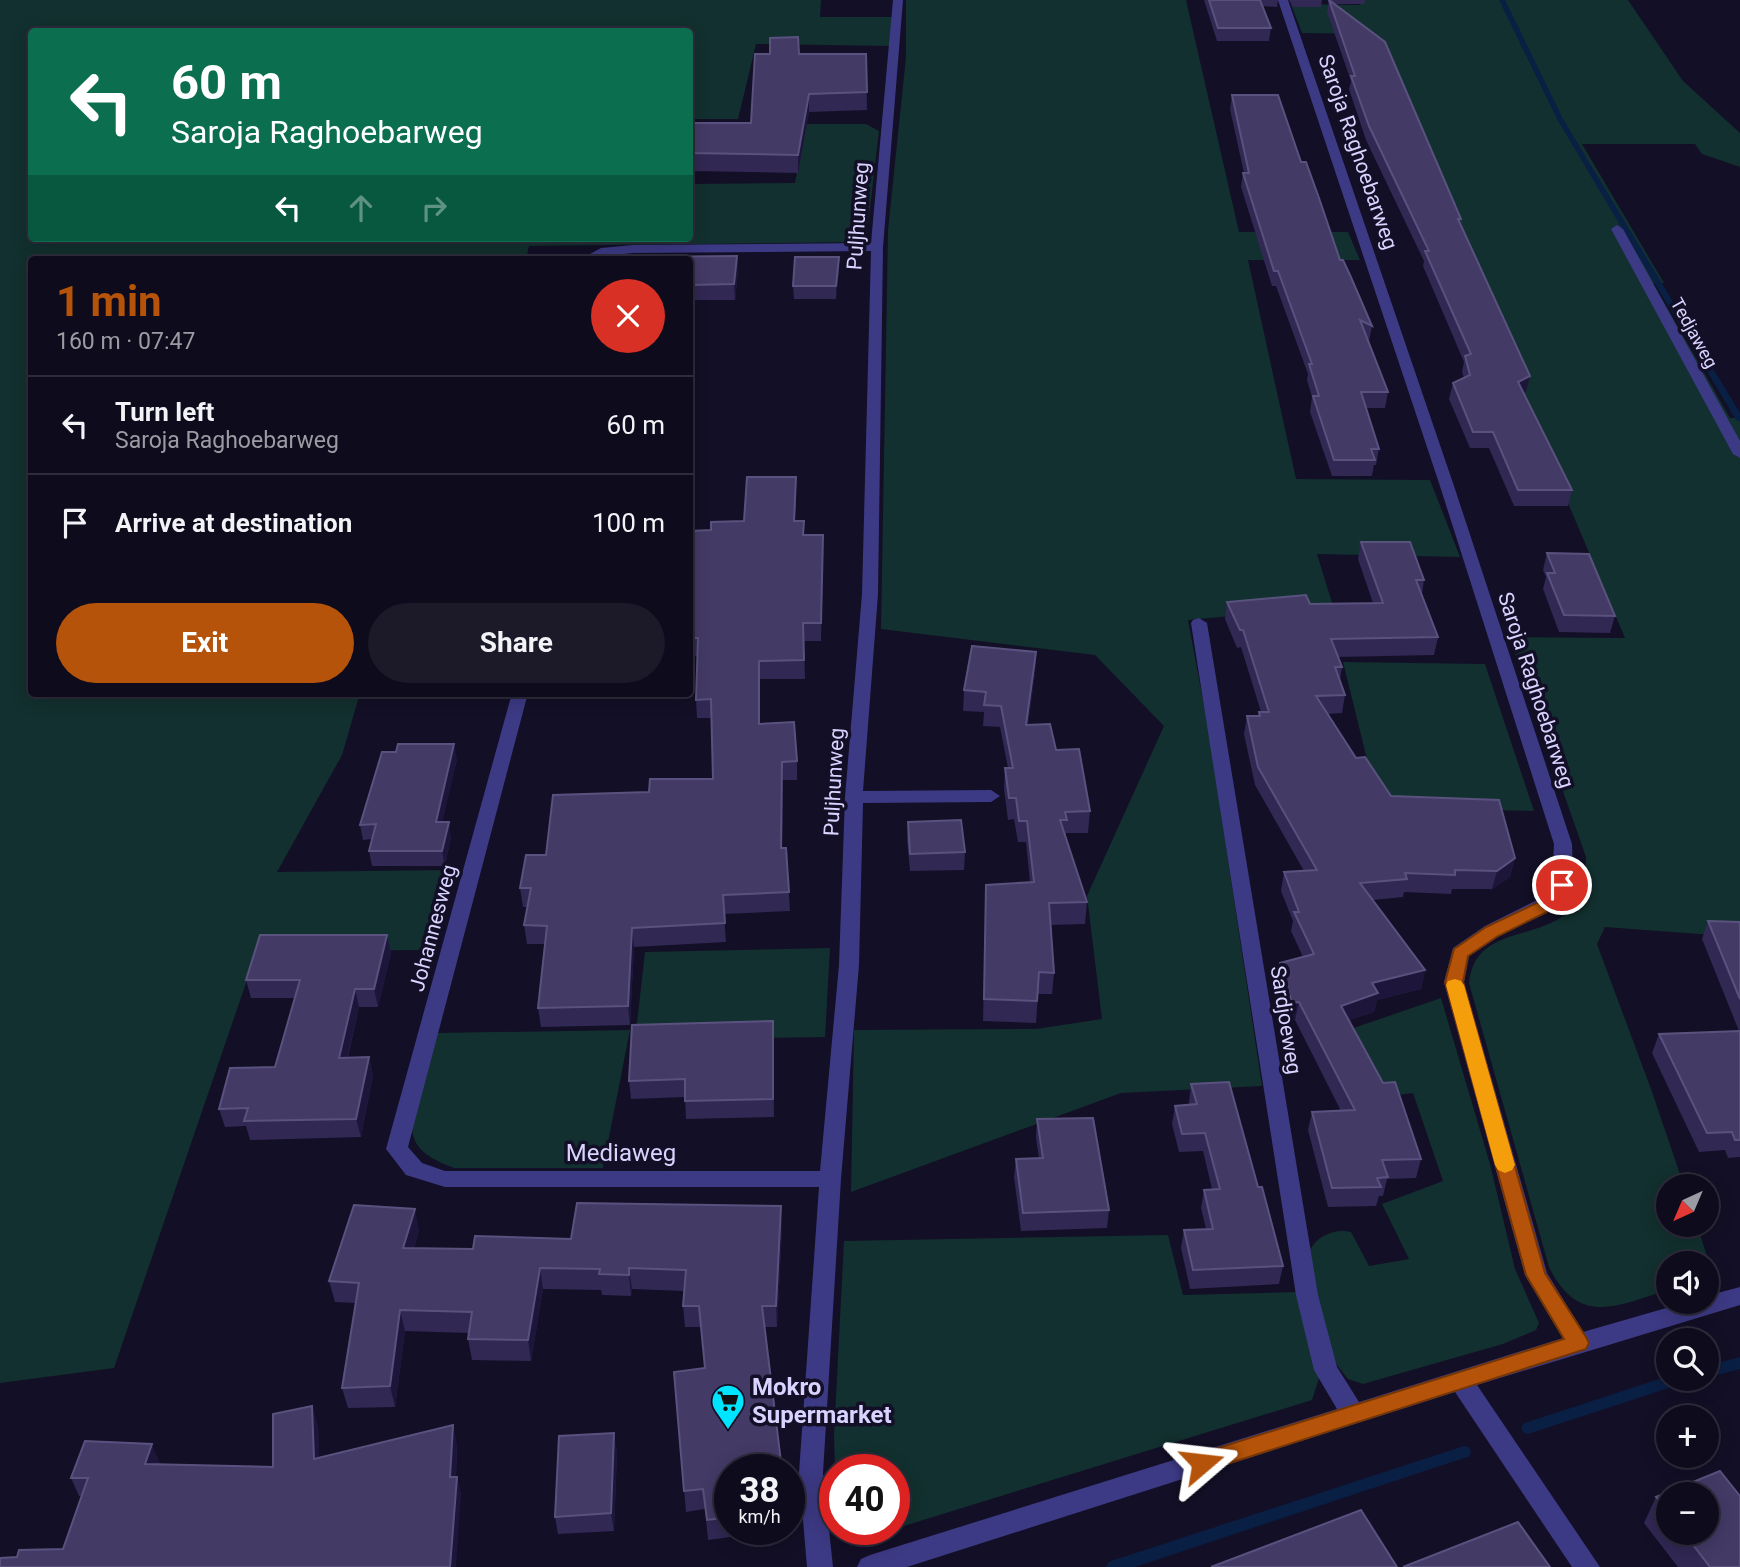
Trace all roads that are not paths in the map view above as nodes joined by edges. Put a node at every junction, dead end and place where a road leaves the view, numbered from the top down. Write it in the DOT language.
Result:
graph roads {
  1 [pos="898,0"];
  2 [pos="1283,0"];
  3 [pos="1617,229"];
  4 [pos="877,247"];
  5 [pos="589,256"];
  6 [pos="1740,454"];
  7 [pos="1199,623"];
  8 [pos="519,697"];
  9 [pos="990,796"];
  10 [pos="854,797"];
  11 [pos="414,1169"];
  12 [pos="830,1179"];
  13 [pos="1740,1296"];
  14 [pos="1578,1343"];
  15 [pos="1461,1381"];
  16 [pos="1354,1415"];
  17 [pos="820,1567"];
  18 [pos="872,1567"];
  19 [pos="1587,1567"];
  1 -- 4 [label="street, Puljhunweg"];
  2 -- 14 [label="street, Saroja Raghoebarweg"];
  3 -- 6 [label="street, Tedjaweg"];
  4 -- 5 [label="street"];
  4 -- 10 [label="street, Puljhunweg"];
  7 -- 16 [label="street, Sardjoeweg"];
  8 -- 11 [label="street, Johannesweg"];
  9 -- 10 [label="street"];
  10 -- 12 [label="street, Puljhunweg"];
  11 -- 12 [label="street, Mediaweg"];
  12 -- 17 [label="street, Puljhunweg"];
  13 -- 14 [label="street"];
  14 -- 15 [label="street"];
  15 -- 16 [label="street"];
  15 -- 19 [label="street"];
  16 -- 18 [label="street"];
}
